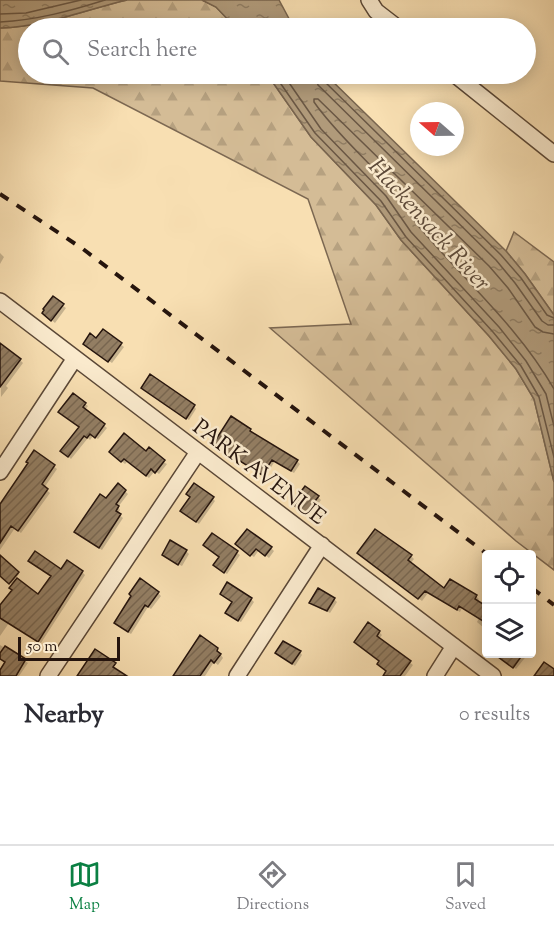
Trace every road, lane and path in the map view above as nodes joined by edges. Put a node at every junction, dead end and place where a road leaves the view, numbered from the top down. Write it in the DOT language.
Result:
graph roads {
  1 [pos="369,0"];
  2 [pos="385,18"];
  3 [pos="466,84"];
  4 [pos="554,154"];
  5 [pos="0,301"];
  6 [pos="75,358"];
  7 [pos="198,452"];
  8 [pos="0,472"];
  9 [pos="322,545"];
  10 [pos="454,646"];
  11 [pos="48,676"];
  12 [pos="237,676"];
  13 [pos="435,676"];
  14 [pos="494,676"];
  1 -- 2 [label="street"];
  3 -- 4 [label="street"];
  5 -- 6 [label="street, PARK AVENUE"];
  6 -- 7 [label="street, PARK AVENUE"];
  6 -- 8 [label="street"];
  7 -- 9 [label="street, PARK AVENUE"];
  7 -- 11 [label="street"];
  9 -- 10 [label="street, PARK AVENUE"];
  9 -- 12 [label="street"];
  10 -- 13 [label="street"];
  10 -- 14 [label="street, PARK AVENUE"];
}
